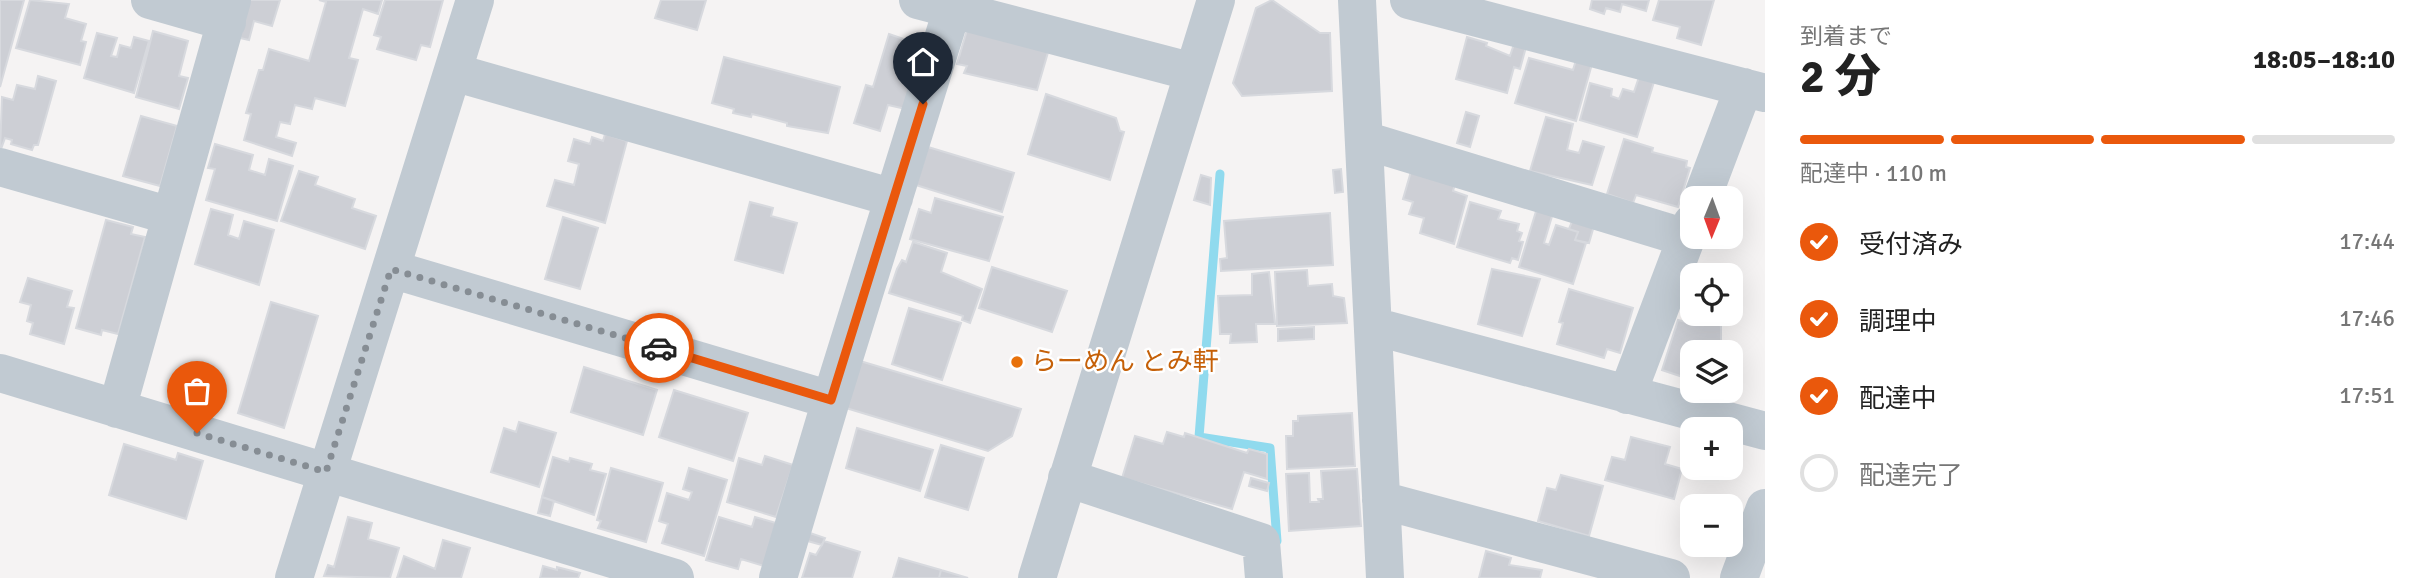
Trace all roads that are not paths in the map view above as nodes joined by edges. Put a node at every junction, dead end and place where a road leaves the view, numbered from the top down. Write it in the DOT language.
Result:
graph roads {
  1 [pos="150,0"];
  2 [pos="475,0"];
  3 [pos="1216,0"];
  4 [pos="1357,0"];
  5 [pos="1409,0"];
  6 [pos="935,5"];
  7 [pos="230,11"];
  8 [pos="453,72"];
  9 [pos="1193,72"];
  10 [pos="1754,90"];
  11 [pos="1364,140"];
  12 [pos="0,167"];
  13 [pos="1708,186"];
  14 [pos="894,198"];
  15 [pos="171,216"];
  16 [pos="1680,228"];
  17 [pos="1682,249"];
  18 [pos="391,269"];
  19 [pos="1373,327"];
  20 [pos="0,373"];
  21 [pos="1627,396"];
  22 [pos="831,400"];
  23 [pos="117,409"];
  24 [pos="1765,431"];
  25 [pos="326,472"];
  26 [pos="1067,478"];
  27 [pos="1381,500"];
  28 [pos="1765,508"];
  29 [pos="1579,566"];
  30 [pos="293,578"];
  31 [pos="675,578"];
  32 [pos="778,578"];
  33 [pos="1037,578"];
  34 [pos="1264,578"];
  35 [pos="1385,578"];
  36 [pos="1671,578"];
  37 [pos="1739,578"];
  1 -- 7 [label="street"];
  2 -- 8 [label="street"];
  3 -- 9 [label="street"];
  4 -- 11 [label="street"];
  5 -- 10 [label="street"];
  6 -- 9 [label="street"];
  6 -- 14 [label="street"];
  7 -- 15 [label="street"];
  8 -- 14 [label="street"];
  8 -- 18 [label="street"];
  9 -- 26 [label="street"];
  10 -- 13 [label="street"];
  11 -- 16 [label="street"];
  11 -- 19 [label="street"];
  12 -- 15 [label="street"];
  14 -- 22 [label="street"];
  15 -- 23 [label="street"];
  17 -- 21 [label="street"];
  18 -- 22 [label="street"];
  18 -- 25 [label="street"];
  19 -- 21 [label="street"];
  19 -- 27 [label="street"];
  20 -- 23 [label="street"];
  21 -- 24 [label="street"];
  22 -- 32 [label="street"];
  23 -- 25 [label="street"];
  25 -- 30 [label="street"];
  25 -- 31 [label="street"];
  26 -- 33 [label="street"];
  26 -- 34 [label="street"];
  27 -- 29 [label="street"];
  27 -- 35 [label="street"];
  28 -- 37 [label="street"];
  29 -- 36 [label="street"];
}
